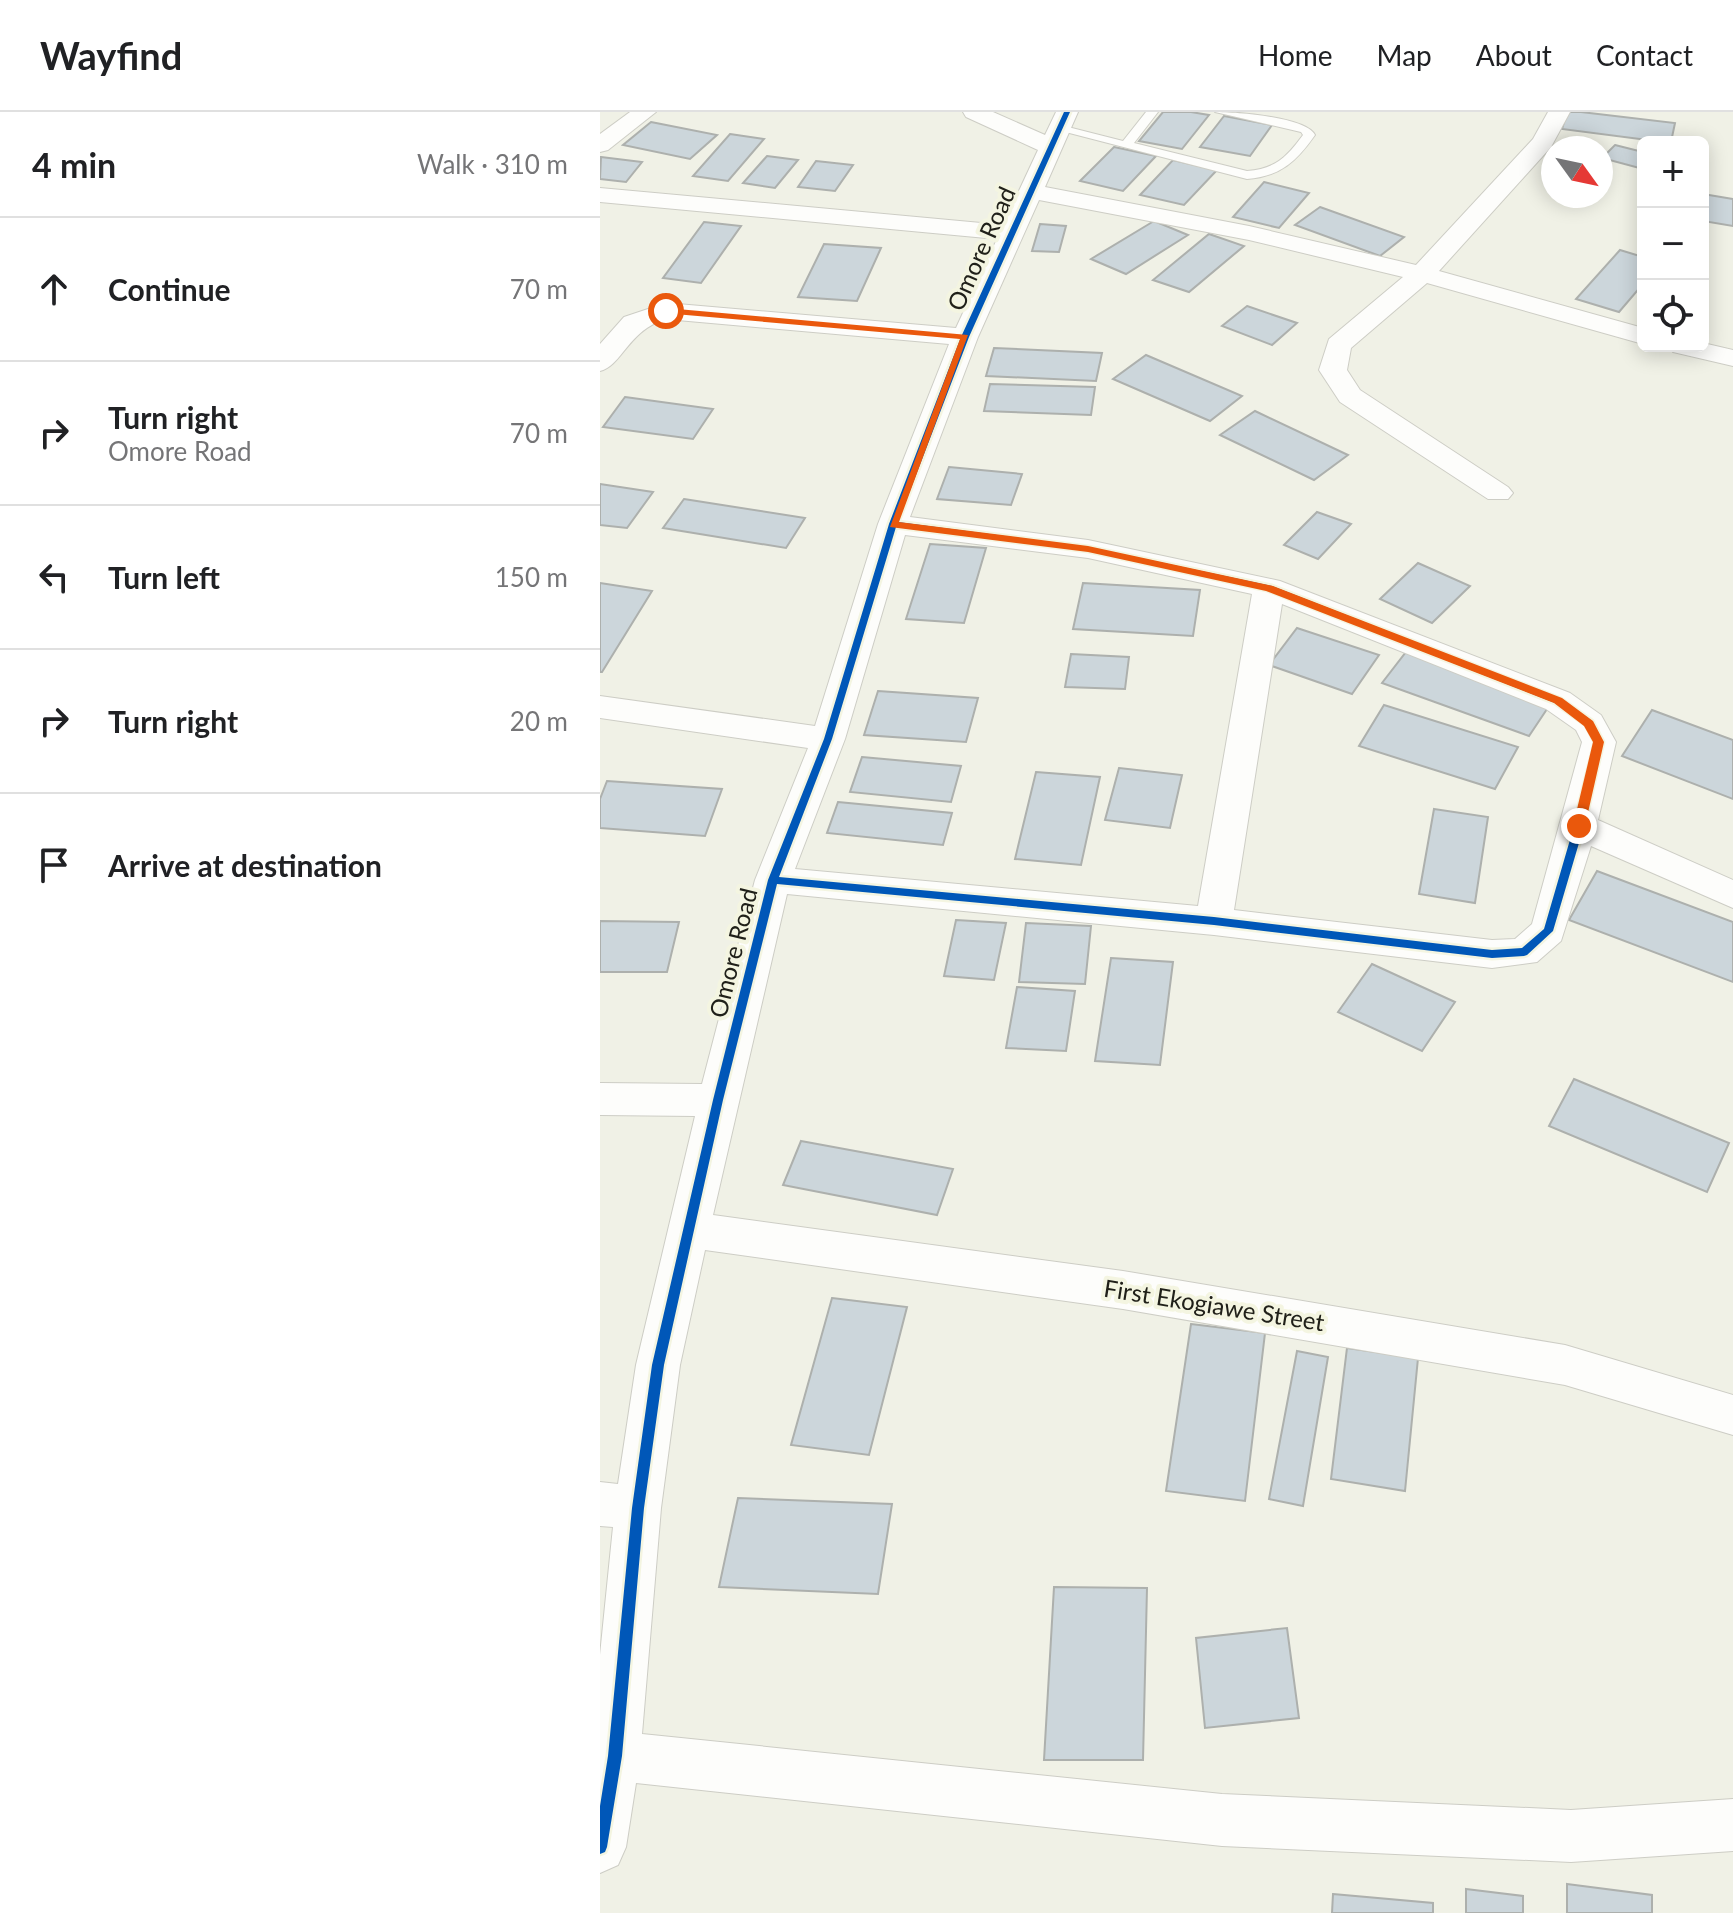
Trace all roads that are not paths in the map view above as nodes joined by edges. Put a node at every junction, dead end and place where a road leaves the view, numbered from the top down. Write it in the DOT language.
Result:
graph roads {
  1 [pos="645,112"];
  2 [pos="974,112"];
  3 [pos="1152,112"];
  4 [pos="1221,112"];
  5 [pos="1559,112"];
  6 [pos="1060,129"];
  7 [pos="600,145"];
  8 [pos="1126,145"];
  9 [pos="1029,191"];
  10 [pos="600,195"];
  11 [pos="1011,233"];
  12 [pos="1422,274"];
  13 [pos="613,324"];
  14 [pos="1637,334"];
  15 [pos="965,337"];
  16 [pos="1708,352"];
  17 [pos="1733,358"];
  18 [pos="600,363"];
  19 [pos="1498,493"];
  20 [pos="893,524"];
  21 [pos="1269,588"];
  22 [pos="600,707"];
  23 [pos="828,739"];
  24 [pos="1579,826"];
  25 [pos="773,880"];
  26 [pos="1733,895"];
  27 [pos="1214,921"];
  28 [pos="600,1099"];
  29 [pos="718,1100"];
  30 [pos="689,1230"];
  31 [pos="1733,1415"];
  32 [pos="619,1506"];
  33 [pos="615,1756"];
  34 [pos="1733,1825"];
  35 [pos="600,1847"];
  1 -- 7 [label="street"];
  2 -- 6 [label="street"];
  3 -- 8 [label="lane"];
  4 -- 8 [label="lane"];
  5 -- 12 [label="street"];
  6 -- 8 [label="lane"];
  6 -- 9 [label="street, Omore Road"];
  9 -- 11 [label="street, Omore Road"];
  9 -- 12 [label="street"];
  10 -- 11 [label="street"];
  11 -- 15 [label="street, Omore Road"];
  12 -- 14 [label="street"];
  12 -- 19 [label="street"];
  13 -- 15 [label="street"];
  13 -- 18 [label="street"];
  15 -- 20 [label="street, Omore Road"];
  16 -- 17 [label="street"];
  20 -- 21 [label="street"];
  20 -- 23 [label="street, Omore Road"];
  21 -- 24 [label="street"];
  21 -- 27 [label="street"];
  22 -- 23 [label="street"];
  23 -- 25 [label="street, Omore Road"];
  24 -- 26 [label="street"];
  24 -- 27 [label="street"];
  25 -- 27 [label="street"];
  25 -- 29 [label="street, Omore Road"];
  28 -- 29 [label="street"];
  29 -- 30 [label="street, Omore Road"];
  30 -- 31 [label="street, First Ekogiawe Street"];
  30 -- 32 [label="street, Omore Road"];
  32 -- 33 [label="street, Omore Road"];
  33 -- 34 [label="street"];
  33 -- 35 [label="street, Omore Road"];
}
